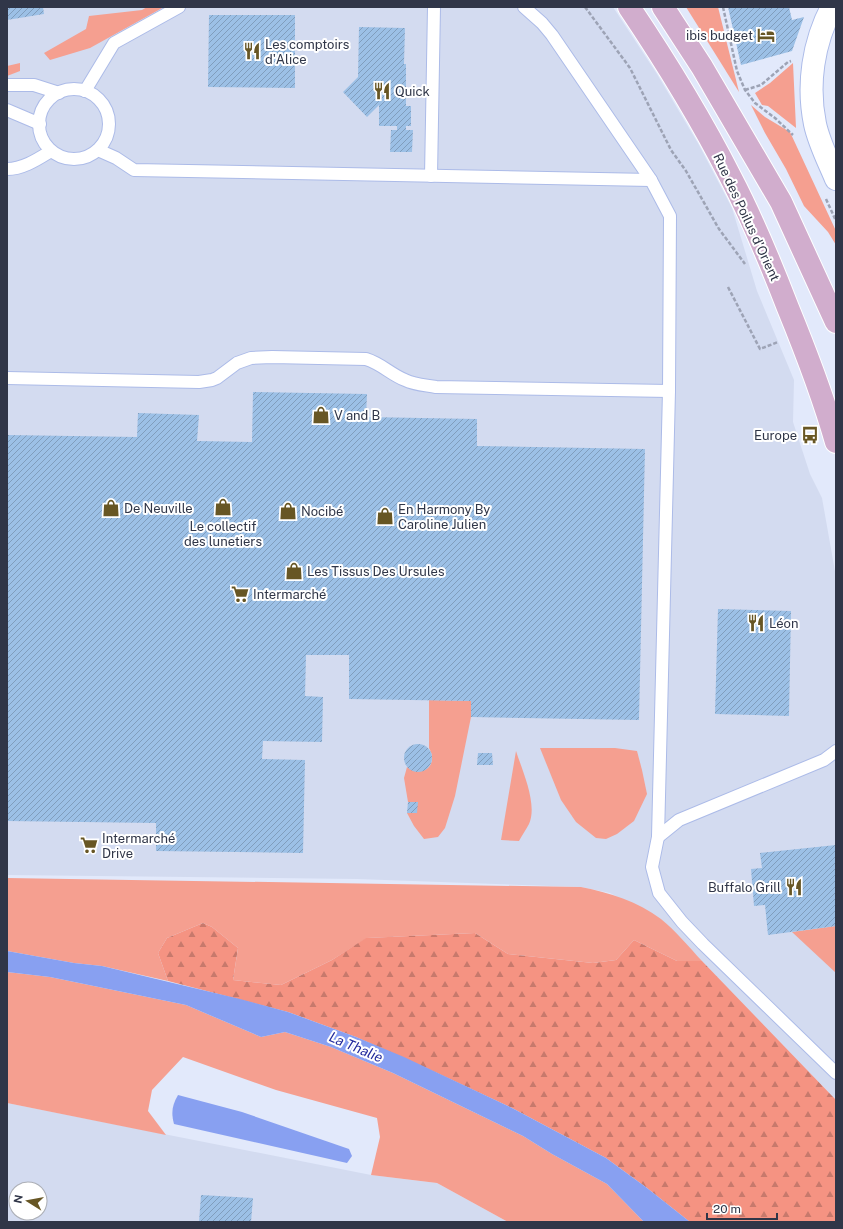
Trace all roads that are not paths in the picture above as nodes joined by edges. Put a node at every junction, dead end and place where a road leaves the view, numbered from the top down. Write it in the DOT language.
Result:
graph roads {
  1 [pos="179,7"];
  2 [pos="434,7"];
  3 [pos="524,7"];
  4 [pos="629,7"];
  5 [pos="663,7"];
  6 [pos="828,9"];
  7 [pos="7,85"];
  8 [pos="85,91"];
  9 [pos="59,93"];
  10 [pos="7,110"];
  11 [pos="40,124"];
  12 [pos="98,150"];
  13 [pos="51,151"];
  14 [pos="7,169"];
  15 [pos="431,176"];
  16 [pos="651,180"];
  17 [pos="830,186"];
  18 [pos="836,322"];
  19 [pos="7,378"];
  20 [pos="669,391"];
  21 [pos="836,442"];
  22 [pos="836,751"];
  23 [pos="658,837"];
  24 [pos="836,1073"];
  1 -- 8 [label="lane"];
  2 -- 15 [label="lane"];
  3 -- 16 [label="lane"];
  4 -- 21 [label="main road, Rue des Poilus d'Orient"];
  5 -- 18 [label="main road"];
  6 -- 17 [label="street"];
  7 -- 9 [label="lane"];
  8 -- 9 [label="lane"];
  8 -- 12 [label="lane"];
  9 -- 11 [label="lane"];
  10 -- 11 [label="lane"];
  11 -- 13 [label="lane"];
  12 -- 13 [label="lane"];
  12 -- 15 [label="lane"];
  13 -- 14 [label="lane"];
  15 -- 16 [label="lane"];
  16 -- 20 [label="lane"];
  19 -- 20 [label="lane"];
  20 -- 23 [label="lane"];
  22 -- 23 [label="lane"];
  23 -- 24 [label="lane"];
}
